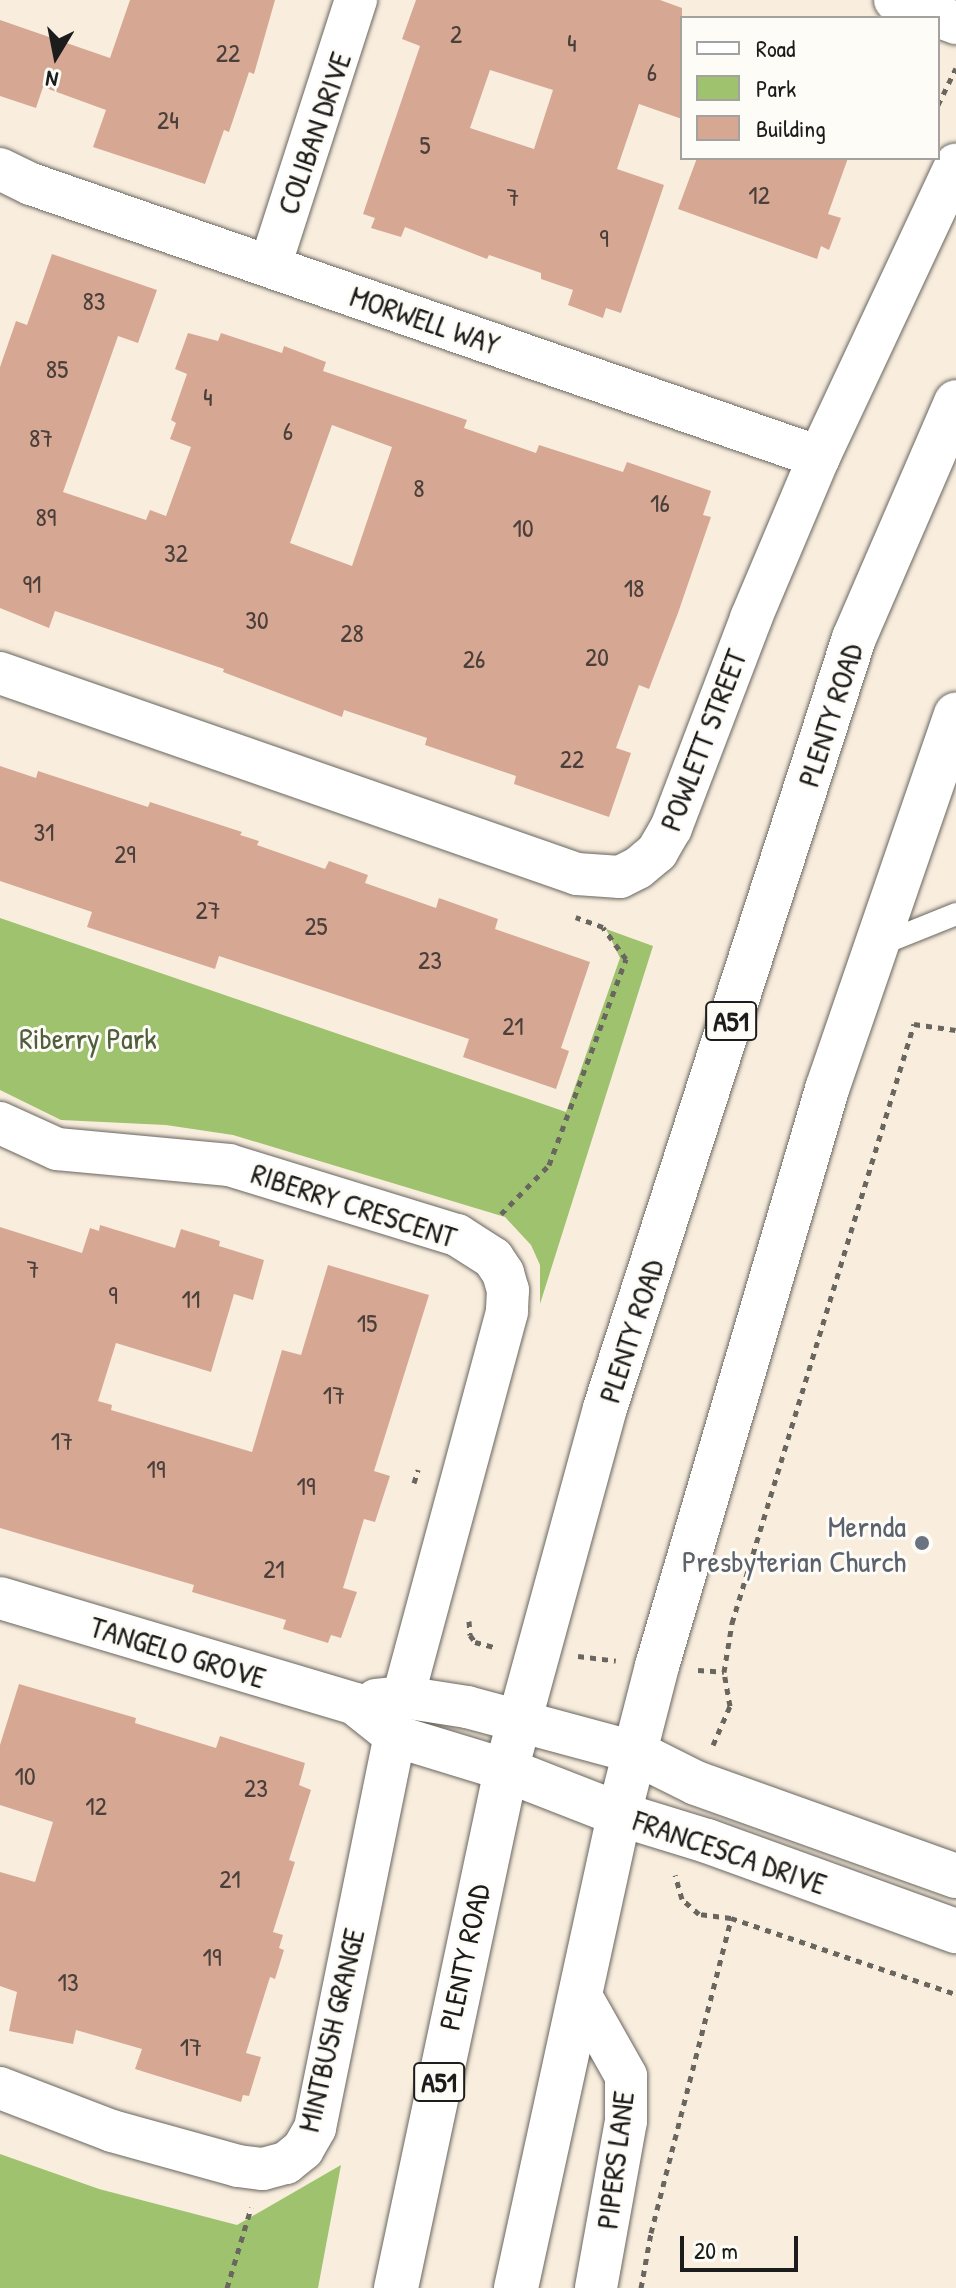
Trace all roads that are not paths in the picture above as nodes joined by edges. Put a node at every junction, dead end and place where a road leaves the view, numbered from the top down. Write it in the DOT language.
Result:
graph roads {
  1 [pos="356,0"];
  2 [pos="895,0"];
  3 [pos="937,16"];
  4 [pos="956,165"];
  5 [pos="10,178"];
  6 [pos="270,266"];
  7 [pos="956,402"];
  8 [pos="819,457"];
  9 [pos="0,673"];
  10 [pos="956,715"];
  11 [pos="956,914"];
  12 [pos="873,948"];
  13 [pos="0,1123"];
  14 [pos="0,1598"];
  15 [pos="399,1717"];
  16 [pos="519,1720"];
  17 [pos="634,1752"];
  18 [pos="506,1770"];
  19 [pos="619,1814"];
  20 [pos="956,1876"];
  21 [pos="956,1931"];
  22 [pos="581,1996"];
  23 [pos="0,2088"];
  24 [pos="396,2288"];
  25 [pos="516,2288"];
  26 [pos="596,2288"];
  1 -- 6 [label="street, COLIBAN DRIVE"];
  2 -- 3 [label="street"];
  4 -- 8 [label="street, POWLETT STREET"];
  5 -- 6 [label="street, MORWELL WAY"];
  6 -- 8 [label="street, MORWELL WAY"];
  7 -- 16 [label="main road, PLENTY ROAD / A51"];
  8 -- 9 [label="street, POWLETT STREET"];
  10 -- 12 [label="main road"];
  11 -- 12 [label="lane"];
  12 -- 17 [label="main road"];
  13 -- 15 [label="street, RIBERRY CRESCENT"];
  14 -- 15 [label="street, TANGELO GROVE"];
  15 -- 16 [label="street, TANGELO GROVE"];
  15 -- 18 [label="street, TANGELO GROVE"];
  15 -- 23 [label="street, MINTBUSH GRANGE"];
  16 -- 17 [label="street, TANGELO GROVE"];
  16 -- 18 [label="main road, PLENTY ROAD / A51"];
  17 -- 19 [label="main road"];
  17 -- 20 [label="main road, FRANCESCA DRIVE"];
  18 -- 19 [label="main road, FRANCESCA DRIVE"];
  18 -- 24 [label="main road, PLENTY ROAD / A51"];
  19 -- 21 [label="main road, FRANCESCA DRIVE"];
  19 -- 22 [label="main road"];
  22 -- 25 [label="main road"];
  22 -- 26 [label="street, PIPERS LANE"];
}
